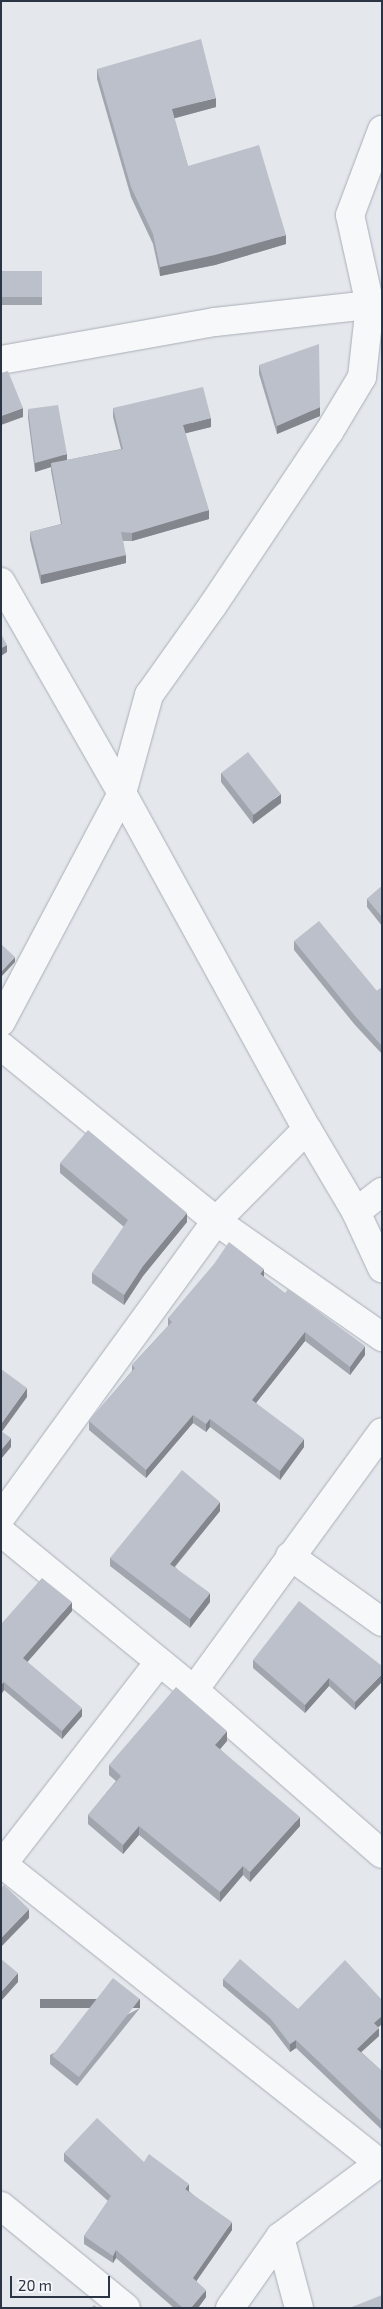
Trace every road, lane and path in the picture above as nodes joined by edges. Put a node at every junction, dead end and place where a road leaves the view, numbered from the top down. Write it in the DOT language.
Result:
graph roads {
  1 [pos="382,130"];
  2 [pos="370,305"];
  3 [pos="1,360"];
  4 [pos="1,582"];
  5 [pos="122,793"];
  6 [pos="1,1022"];
  7 [pos="1,1046"];
  8 [pos="307,1129"];
  9 [pos="382,1192"];
  10 [pos="356,1212"];
  11 [pos="216,1221"];
  12 [pos="382,1268"];
  13 [pos="382,1337"];
  14 [pos="382,1432"];
  15 [pos="1,1517"];
  16 [pos="1,1532"];
  17 [pos="290,1556"];
  18 [pos="382,1622"];
  19 [pos="159,1662"];
  20 [pos="194,1690"];
  21 [pos="382,1854"];
  22 [pos="2,1864"];
  23 [pos="380,2162"];
  24 [pos="1,2206"];
  25 [pos="280,2237"];
  26 [pos="126,2308"];
  27 [pos="230,2308"];
  28 [pos="299,2308"];
  1 -- 2 [label="street"];
  2 -- 3 [label="street"];
  2 -- 5 [label="street"];
  4 -- 5 [label="street"];
  5 -- 6 [label="street"];
  5 -- 8 [label="street"];
  7 -- 11 [label="street"];
  8 -- 10 [label="street"];
  8 -- 11 [label="street"];
  9 -- 10 [label="street"];
  10 -- 12 [label="street"];
  11 -- 13 [label="street"];
  11 -- 15 [label="street"];
  14 -- 17 [label="street"];
  16 -- 19 [label="street"];
  17 -- 18 [label="street"];
  17 -- 20 [label="street"];
  19 -- 20 [label="street"];
  19 -- 22 [label="street"];
  20 -- 21 [label="street"];
  22 -- 23 [label="street"];
  23 -- 25 [label="street"];
  24 -- 26 [label="street"];
  25 -- 27 [label="street"];
  25 -- 28 [label="street"];
}
